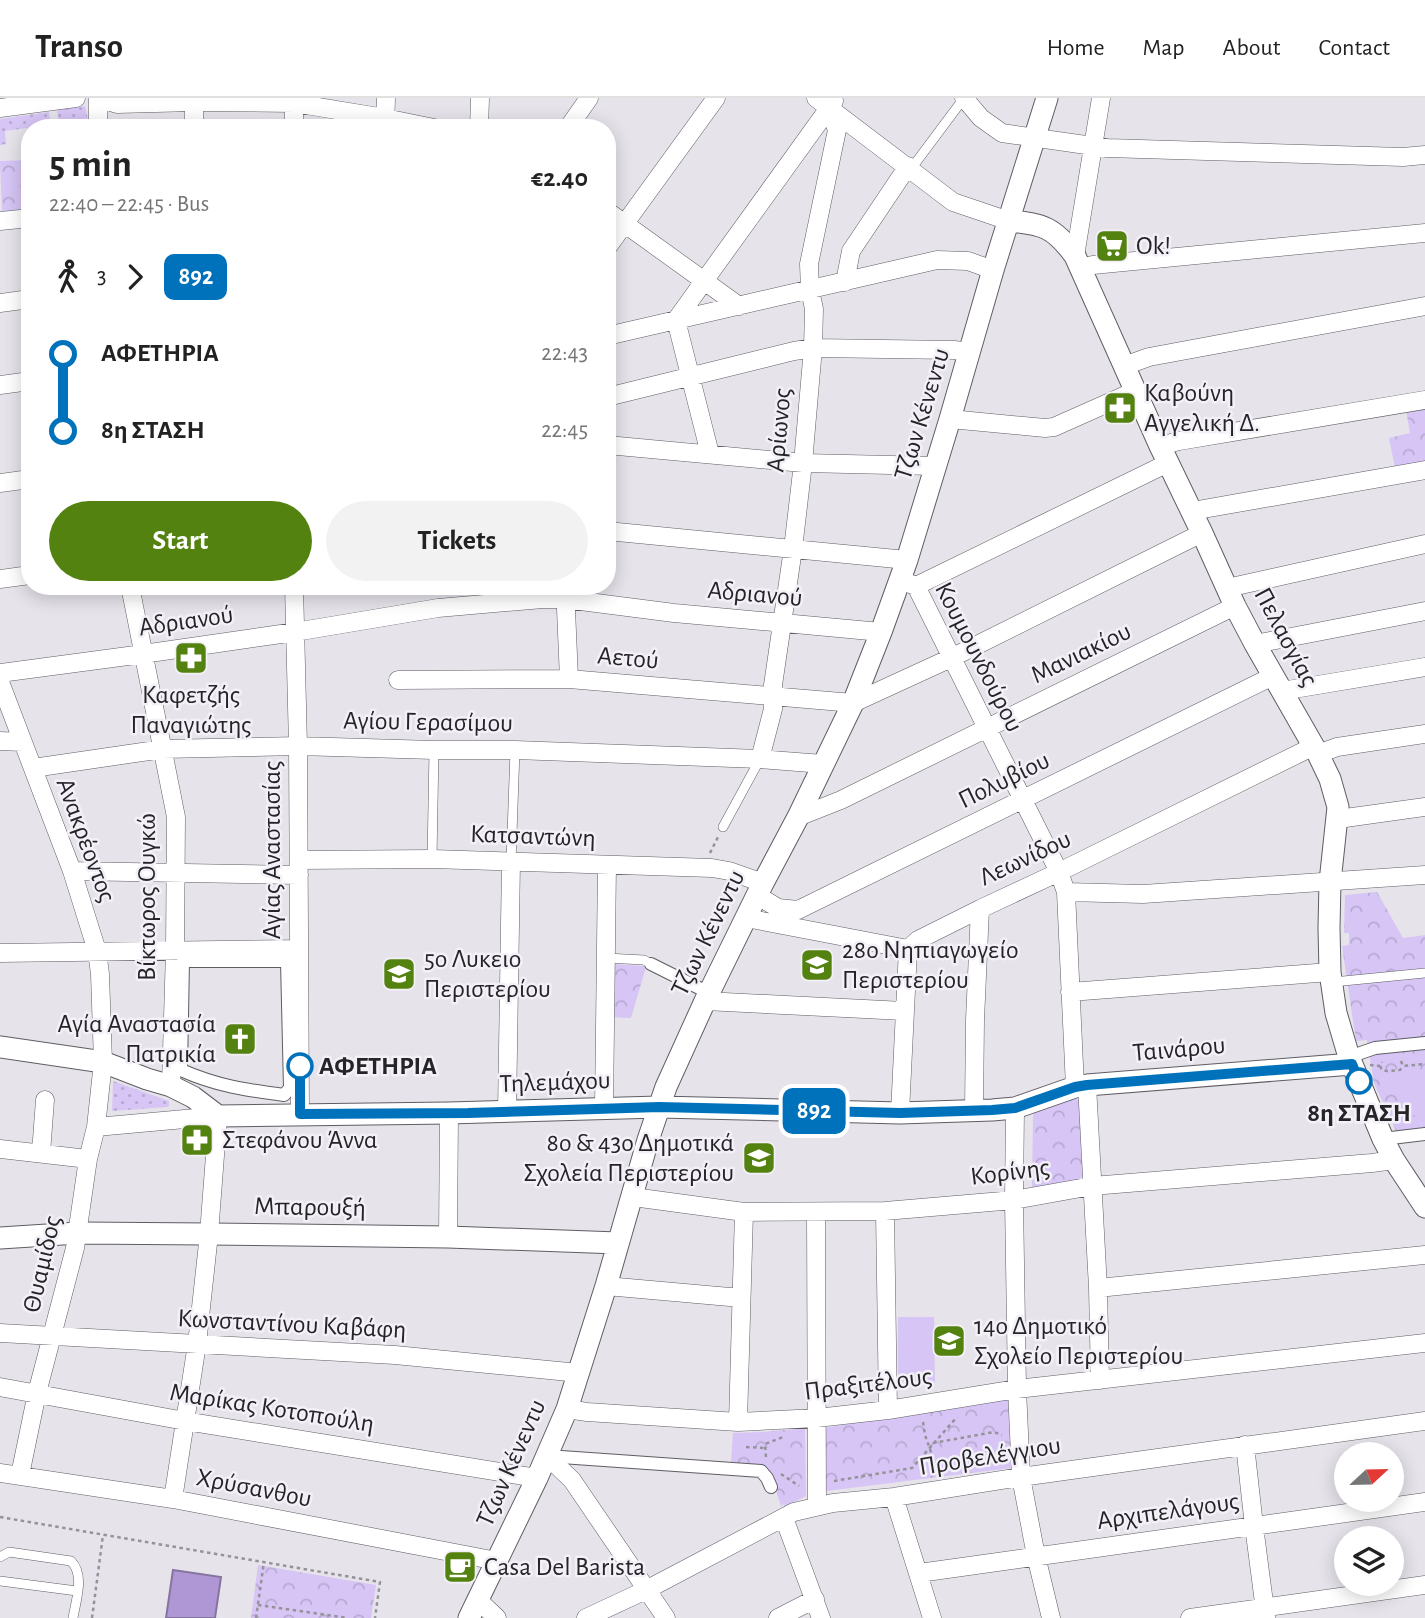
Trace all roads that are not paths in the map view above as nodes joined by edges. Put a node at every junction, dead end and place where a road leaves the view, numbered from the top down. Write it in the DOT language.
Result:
graph roads {
  1 [pos="76,98"];
  2 [pos="99,98"];
  3 [pos="386,98"];
  4 [pos="480,98"];
  5 [pos="589,98"];
  6 [pos="716,98"];
  7 [pos="964,98"];
  8 [pos="1047,98"];
  9 [pos="1101,98"];
  10 [pos="194,100"];
  11 [pos="294,101"];
  12 [pos="827,101"];
  13 [pos="0,108"];
  14 [pos="98,119"];
  15 [pos="194,119"];
  16 [pos="294,119"];
  17 [pos="368,119"];
  18 [pos="385,119"];
  19 [pos="479,119"];
  20 [pos="574,119"];
  21 [pos="1034,138"];
  22 [pos="1094,146"];
  23 [pos="1425,155"];
  24 [pos="909,168"];
  25 [pos="616,218"];
  26 [pos="21,219"];
  27 [pos="0,221"];
  28 [pos="1009,221"];
  29 [pos="625,224"];
  30 [pos="1425,233"];
  31 [pos="616,236"];
  32 [pos="1077,262"];
  33 [pos="993,270"];
  34 [pos="704,280"];
  35 [pos="845,282"];
  36 [pos="810,290"];
  37 [pos="21,300"];
  38 [pos="0,303"];
  39 [pos="739,306"];
  40 [pos="1425,306"];
  41 [pos="676,320"];
  42 [pos="616,334"];
  43 [pos="814,348"];
  44 [pos="970,352"];
  45 [pos="1124,366"];
  46 [pos="690,377"];
  47 [pos="21,382"];
  48 [pos="0,385"];
  49 [pos="1135,391"];
  50 [pos="616,395"];
  51 [pos="1425,400"];
  52 [pos="950,419"];
  53 [pos="616,446"];
  54 [pos="710,454"];
  55 [pos="1164,455"];
  56 [pos="803,463"];
  57 [pos="935,466"];
  58 [pos="1425,470"];
  59 [pos="21,480"];
  60 [pos="0,483"];
  61 [pos="1192,511"];
  62 [pos="616,532"];
  63 [pos="1202,533"];
  64 [pos="1425,544"];
  65 [pos="793,549"];
  66 [pos="908,575"];
  67 [pos="21,576"];
  68 [pos="0,579"];
  69 [pos="132,595"];
  70 [pos="294,595"];
  71 [pos="558,595"];
  72 [pos="565,595"];
  73 [pos="576,595"];
  74 [pos="1231,597"];
  75 [pos="1425,611"];
  76 [pos="783,623"];
  77 [pos="295,632"];
  78 [pos="881,632"];
  79 [pos="1255,644"];
  80 [pos="143,654"];
  81 [pos="951,658"];
  82 [pos="1425,667"];
  83 [pos="0,673"];
  84 [pos="569,679"];
  85 [pos="398,680"];
  86 [pos="0,682"];
  87 [pos="1277,683"];
  88 [pos="774,696"];
  89 [pos="853,704"];
  90 [pos="987,729"];
  91 [pos="1425,734"];
  92 [pos="0,741"];
  93 [pos="23,742"];
  94 [pos="298,746"];
  95 [pos="163,749"];
  96 [pos="434,750"];
  97 [pos="515,750"];
  98 [pos="1316,750"];
  99 [pos="760,759"];
  100 [pos="823,764"];
  101 [pos="33,768"];
  102 [pos="1023,800"];
  103 [pos="1425,807"];
  104 [pos="798,817"];
  105 [pos="1338,819"];
  106 [pos="723,827"];
  107 [pos="432,859"];
  108 [pos="511,862"];
  109 [pos="607,865"];
  110 [pos="299,867"];
  111 [pos="72,871"];
  112 [pos="1059,872"];
  113 [pos="176,873"];
  114 [pos="1425,875"];
  115 [pos="1330,882"];
  116 [pos="760,889"];
  117 [pos="1066,891"];
  118 [pos="980,909"];
  119 [pos="746,918"];
  120 [pos="298,949"];
  121 [pos="908,949"];
  122 [pos="2,950"];
  123 [pos="97,951"];
  124 [pos="181,954"];
  125 [pos="606,958"];
  126 [pos="651,964"];
  127 [pos="1425,973"];
  128 [pos="1331,977"];
  129 [pos="1070,992"];
  130 [pos="707,997"];
  131 [pos="904,1011"];
  132 [pos="1425,1043"];
  133 [pos="0,1047"];
  134 [pos="1350,1060"];
  135 [pos="103,1062"];
  136 [pos="171,1086"];
  137 [pos="1081,1086"];
  138 [pos="45,1100"];
  139 [pos="659,1107"];
  140 [pos="604,1108"];
  141 [pos="1015,1108"];
  142 [pos="974,1110"];
  143 [pos="507,1112"];
  144 [pos="449,1113"];
  145 [pos="900,1113"];
  146 [pos="300,1114"];
  147 [pos="218,1116"];
  148 [pos="96,1127"];
  149 [pos="1425,1134"];
  150 [pos="1383,1139"];
  151 [pos="0,1149"];
  152 [pos="41,1153"];
  153 [pos="88,1159"];
  154 [pos="1394,1160"];
  155 [pos="1092,1186"];
  156 [pos="633,1197"];
  157 [pos="1014,1200"];
  158 [pos="1425,1207"];
  159 [pos="886,1211"];
  160 [pos="744,1212"];
  161 [pos="817,1212"];
  162 [pos="78,1233"];
  163 [pos="209,1234"];
  164 [pos="448,1237"];
  165 [pos="0,1238"];
  166 [pos="618,1243"];
  167 [pos="1425,1255"];
  168 [pos="607,1286"];
  169 [pos="1098,1289"];
  170 [pos="741,1298"];
  171 [pos="0,1333"];
  172 [pos="51,1337"];
  173 [pos="1425,1343"];
  174 [pos="197,1344"];
  175 [pos="579,1373"];
  176 [pos="1100,1380"];
  177 [pos="0,1387"];
  178 [pos="1017,1389"];
  179 [pos="37,1393"];
  180 [pos="567,1409"];
  181 [pos="888,1410"];
  182 [pos="817,1418"];
  183 [pos="1425,1421"];
  184 [pos="185,1422"];
  185 [pos="738,1422"];
  186 [pos="1245,1445"];
  187 [pos="547,1456"];
  188 [pos="0,1473"];
  189 [pos="20,1475"];
  190 [pos="768,1477"];
  191 [pos="1021,1477"];
  192 [pos="537,1478"];
  193 [pos="894,1497"];
  194 [pos="173,1499"];
  195 [pos="1425,1502"];
  196 [pos="817,1506"];
  197 [pos="784,1518"];
  198 [pos="1254,1526"];
  199 [pos="1036,1556"];
  200 [pos="0,1557"];
  201 [pos="496,1561"];
  202 [pos="919,1573"];
  203 [pos="0,1581"];
  204 [pos="1425,1585"];
  205 [pos="646,1590"];
  206 [pos="77,1591"];
  207 [pos="815,1599"];
  208 [pos="474,1609"];
  209 [pos="1266,1613"];
  210 [pos="73,1618"];
  211 [pos="496,1618"];
  212 [pos="586,1618"];
  213 [pos="666,1618"];
  214 [pos="778,1618"];
  215 [pos="821,1618"];
  216 [pos="932,1618"];
  217 [pos="1051,1618"];
  218 [pos="1190,1618"];
  1 -- 13 [label="street"];
  2 -- 10 [label="street"];
  2 -- 14 [label="street"];
  3 -- 18 [label="street"];
  4 -- 19 [label="street"];
  5 -- 20 [label="street"];
  6 -- 29 [label="street"];
  7 -- 21 [label="street"];
  7 -- 24 [label="lane"];
  8 -- 21 [label="street, Τζων Κένεντυ"];
  9 -- 22 [label="street"];
  10 -- 11 [label="street"];
  10 -- 15 [label="street"];
  11 -- 16 [label="street"];
  11 -- 17 [label="street"];
  12 -- 24 [label="street"];
  12 -- 34 [label="street"];
  12 -- 36 [label="street, Αρίωνος"];
  21 -- 22 [label="street"];
  21 -- 28 [label="street, Τζων Κένεντυ"];
  22 -- 23 [label="street"];
  22 -- 32 [label="street"];
  24 -- 28 [label="street"];
  24 -- 35 [label="street"];
  25 -- 29 [label="street"];
  26 -- 27 [label="street"];
  28 -- 32 [label="street, Πελασγίας"];
  28 -- 33 [label="street, Τζων Κένεντυ"];
  29 -- 31 [label="street"];
  29 -- 34 [label="street"];
  30 -- 32 [label="street"];
  32 -- 45 [label="street, Πελασγίας"];
  33 -- 35 [label="street"];
  33 -- 44 [label="street, Τζων Κένεντυ"];
  34 -- 39 [label="street"];
  34 -- 41 [label="street"];
  35 -- 36 [label="street"];
  36 -- 39 [label="street"];
  36 -- 43 [label="street, Αρίωνος"];
  37 -- 38 [label="street"];
  39 -- 41 [label="street"];
  40 -- 45 [label="street"];
  41 -- 42 [label="street"];
  41 -- 46 [label="street"];
  43 -- 44 [label="street"];
  43 -- 46 [label="street"];
  43 -- 56 [label="street, Αρίωνος"];
  44 -- 52 [label="street, Τζων Κένεντυ"];
  45 -- 49 [label="street, Πελασγίας"];
  46 -- 50 [label="street"];
  46 -- 54 [label="street"];
  47 -- 48 [label="street"];
  49 -- 52 [label="street"];
  49 -- 55 [label="street, Πελασγίας"];
  51 -- 55 [label="street"];
  52 -- 57 [label="street, Τζων Κένεντυ"];
  53 -- 54 [label="street"];
  54 -- 56 [label="street"];
  55 -- 61 [label="street, Πελασγίας"];
  55 -- 66 [label="street"];
  56 -- 57 [label="street"];
  56 -- 65 [label="street, Αρίωνος"];
  57 -- 66 [label="street, Τζων Κένεντυ"];
  58 -- 61 [label="street"];
  59 -- 60 [label="street"];
  61 -- 63 [label="street, Πελασγίας"];
  62 -- 65 [label="street"];
  63 -- 74 [label="street, Πελασγίας"];
  63 -- 81 [label="street"];
  64 -- 74 [label="street, Μανιακίου"];
  65 -- 66 [label="street"];
  65 -- 76 [label="street, Αρίωνος"];
  66 -- 78 [label="street, Τζων Κένεντυ"];
  66 -- 81 [label="street, Κουμουνδούρου"];
  67 -- 68 [label="street"];
  69 -- 80 [label="street, Βίκτωρος Ουγκώ"];
  70 -- 77 [label="street, Αγίας Αναστασίας"];
  71 -- 77 [label="street, Αδριανού"];
  72 -- 84 [label="street"];
  73 -- 76 [label="street, Αδριανού"];
  74 -- 79 [label="street, Πελασγίας"];
  74 -- 90 [label="street, Μανιακίου"];
  75 -- 79 [label="street"];
  76 -- 78 [label="street, Αδριανού"];
  76 -- 88 [label="street, Αρίωνος"];
  77 -- 80 [label="street, Αδριανού"];
  77 -- 94 [label="street, Αγίας Αναστασίας"];
  78 -- 89 [label="street, Τζων Κένεντυ"];
  79 -- 87 [label="street, Πελασγίας"];
  80 -- 83 [label="street, Αδριανού"];
  80 -- 95 [label="street, Βίκτωρος Ουγκώ"];
  81 -- 89 [label="street"];
  81 -- 90 [label="street, Κουμουνδούρου"];
  82 -- 87 [label="street, Πολυβίου"];
  84 -- 85 [label="street, Αετού"];
  84 -- 88 [label="street, Αετού"];
  86 -- 93 [label="street, Ανακρέοντος"];
  87 -- 98 [label="street, Πελασγίας"];
  87 -- 102 [label="street, Πολυβίου"];
  88 -- 89 [label="street, Αετού"];
  88 -- 99 [label="street, Αρίωνος"];
  89 -- 100 [label="street, Τζων Κένεντυ"];
  90 -- 102 [label="street, Κουμουνδούρου"];
  90 -- 104 [label="street, Μανιακίου"];
  91 -- 98 [label="street, Λεωνίδου"];
  92 -- 93 [label="street"];
  93 -- 101 [label="street, Ανακρέοντος"];
  94 -- 95 [label="street, Αγίου Γερασίμου"];
  94 -- 96 [label="street, Αγίου Γερασίμου"];
  94 -- 110 [label="street, Αγίας Αναστασίας"];
  95 -- 101 [label="street, Αγίου Γερασίμου"];
  95 -- 113 [label="street, Βίκτωρος Ουγκώ"];
  96 -- 97 [label="street, Αγίου Γερασίμου"];
  96 -- 107 [label="lane"];
  97 -- 99 [label="street, Αγίου Γερασίμου"];
  97 -- 108 [label="lane"];
  98 -- 105 [label="street, Πελασγίας"];
  98 -- 112 [label="street, Λεωνίδου"];
  99 -- 100 [label="street, Αγίου Γερασίμου"];
  99 -- 106 [label="lane"];
  100 -- 104 [label="street, Τζων Κένεντυ"];
  101 -- 111 [label="street, Ανακρέοντος"];
  102 -- 112 [label="street, Κουμουνδούρου"];
  102 -- 116 [label="street, Πολυβίου"];
  103 -- 105 [label="street"];
  104 -- 116 [label="street, Τζων Κένεντυ"];
  105 -- 115 [label="street, Πελασγίας"];
  107 -- 108 [label="street, Κατσαντώνη"];
  107 -- 110 [label="street, Κατσαντώνη"];
  108 -- 109 [label="street, Κατσαντώνη"];
  108 -- 143 [label="street"];
  109 -- 116 [label="street, Κατσαντώνη"];
  109 -- 125 [label="street"];
  110 -- 113 [label="street, Κατσαντώνη"];
  110 -- 120 [label="street, Αγίας Αναστασίας"];
  111 -- 113 [label="street, Κατσαντώνη"];
  111 -- 123 [label="street, Ανακρέοντος"];
  112 -- 117 [label="street, Κουμουνδούρου"];
  112 -- 118 [label="street, Λεωνίδου"];
  113 -- 124 [label="street, Βίκτωρος Ουγκώ"];
  114 -- 115 [label="street"];
  115 -- 117 [label="street"];
  115 -- 128 [label="street, Πελασγίας"];
  116 -- 119 [label="street, Τζων Κένεντυ"];
  117 -- 129 [label="street, Κουμουνδούρου"];
  118 -- 121 [label="street, Λεωνίδου"];
  118 -- 142 [label="street"];
  119 -- 121 [label="street"];
  119 -- 130 [label="street, Τζων Κένεντυ"];
  120 -- 124 [label="street"];
  120 -- 146 [label="street, Αγίας Αναστασίας"];
  121 -- 131 [label="street"];
  122 -- 123 [label="street"];
  123 -- 124 [label="street"];
  123 -- 135 [label="street, Ανακρέοντος"];
  124 -- 124 [label="street"];
  124 -- 136 [label="street, Βίκτωρος Ουγκώ"];
  125 -- 126 [label="lane"];
  125 -- 140 [label="street"];
  126 -- 130 [label="street"];
  127 -- 128 [label="lane"];
  128 -- 129 [label="street"];
  128 -- 134 [label="street, Πελασγίας"];
  129 -- 137 [label="street, Κουμουνδούρου"];
  130 -- 131 [label="street"];
  130 -- 139 [label="street, Τζων Κένεντυ"];
  131 -- 145 [label="street"];
  132 -- 134 [label="street"];
  133 -- 135 [label="street"];
  134 -- 137 [label="street, Ταινάρου"];
  134 -- 150 [label="street, Πελασγίας"];
  135 -- 136 [label="street"];
  135 -- 148 [label="street, Θυαμίδος"];
  136 -- 147 [label="street"];
  137 -- 141 [label="street, Ταινάρου"];
  137 -- 155 [label="street, Κουμουνδούρου"];
  138 -- 152 [label="street"];
  139 -- 140 [label="street, Τηλεμάχου"];
  139 -- 145 [label="street, Τηλεμάχου"];
  139 -- 156 [label="street, Τζων Κένεντυ"];
  140 -- 143 [label="street, Τηλεμάχου"];
  141 -- 142 [label="street, Τηλεμάχου"];
  141 -- 157 [label="street"];
  142 -- 145 [label="street, Τηλεμάχου"];
  143 -- 144 [label="street, Τηλεμάχου"];
  144 -- 146 [label="street, Τηλεμάχου"];
  144 -- 164 [label="street"];
  146 -- 147 [label="street, Τηλεμάχου"];
  147 -- 148 [label="street, Τηλεμάχου"];
  147 -- 163 [label="street"];
  148 -- 153 [label="street, Θυαμίδος"];
  149 -- 150 [label="street"];
  150 -- 154 [label="street, Πελασγίας"];
  151 -- 152 [label="street"];
  152 -- 153 [label="street"];
  153 -- 162 [label="street, Θυαμίδος"];
  154 -- 155 [label="street, Κορίνης"];
  154 -- 158 [label="street, Πελασγίας"];
  155 -- 157 [label="street, Κορίνης"];
  155 -- 169 [label="street, Κουμουνδούρου"];
  156 -- 160 [label="street, Κορίνης"];
  156 -- 166 [label="street, Τζων Κένεντυ"];
  157 -- 159 [label="street, Κορίνης"];
  157 -- 178 [label="street"];
  159 -- 161 [label="street, Κορίνης"];
  159 -- 181 [label="street"];
  160 -- 161 [label="street, Κορίνης"];
  160 -- 170 [label="street"];
  161 -- 182 [label="street"];
  162 -- 163 [label="street, Μπαρουξή"];
  162 -- 165 [label="street, Μπαρουξή"];
  162 -- 172 [label="street, Θυαμίδος"];
  163 -- 164 [label="street, Μπαρουξή"];
  163 -- 174 [label="street"];
  164 -- 166 [label="street, Μπαρουξή"];
  166 -- 168 [label="street, Τζων Κένεντυ"];
  167 -- 169 [label="street"];
  168 -- 170 [label="street"];
  168 -- 175 [label="street, Τζων Κένεντυ"];
  169 -- 176 [label="street, Κουμουνδούρου"];
  170 -- 185 [label="street"];
  171 -- 172 [label="street, Κωνσταντίνου Καβάφη"];
  172 -- 174 [label="street, Κωνσταντίνου Καβάφη"];
  172 -- 179 [label="street, Θυαμίδος"];
  173 -- 176 [label="street, Πραξιτέλους"];
  174 -- 175 [label="street, Κωνσταντίνου Καβάφη"];
  174 -- 184 [label="street"];
  175 -- 180 [label="street, Τζων Κένεντυ"];
  176 -- 178 [label="street, Πραξιτέλους"];
  177 -- 179 [label="street, Μαρίκας Κοτοπούλη"];
  178 -- 181 [label="street, Πραξιτέλους"];
  178 -- 191 [label="street"];
  179 -- 184 [label="street, Μαρίκας Κοτοπούλη"];
  179 -- 189 [label="street, Θυαμίδος"];
  180 -- 185 [label="street, Πραξιτέλους"];
  180 -- 187 [label="street, Τζων Κένεντυ"];
  181 -- 182 [label="street, Πραξιτέλους"];
  182 -- 185 [label="street, Πραξιτέλους"];
  182 -- 196 [label="street"];
  183 -- 186 [label="street, Προβελέγγιου"];
  184 -- 192 [label="street, Μαρίκας Κοτοπούλη"];
  184 -- 194 [label="street"];
  186 -- 191 [label="street, Προβελέγγιου"];
  186 -- 198 [label="street"];
  187 -- 190 [label="street"];
  187 -- 192 [label="street, Τζων Κένεντυ"];
  187 -- 205 [label="street"];
  188 -- 189 [label="street, Χρύσανθου"];
  189 -- 194 [label="street, Χρύσανθου"];
  191 -- 193 [label="street, Προβελέγγιου"];
  191 -- 199 [label="street"];
  192 -- 201 [label="street, Τζων Κένεντυ"];
  193 -- 196 [label="street, Προβελέγγιου"];
  193 -- 202 [label="street"];
  194 -- 201 [label="street, Χρύσανθου"];
  195 -- 198 [label="street, Αρχιπελάγους"];
  196 -- 197 [label="street, Προβελέγγιου"];
  197 -- 205 [label="street, Προβελέγγιου"];
  197 -- 207 [label="street"];
  198 -- 199 [label="street, Αρχιπελάγους"];
  198 -- 209 [label="street"];
  199 -- 202 [label="street, Αρχιπελάγους"];
  199 -- 217 [label="street"];
  200 -- 206 [label="lane"];
  201 -- 208 [label="street, Τζων Κένεντυ"];
  202 -- 216 [label="street"];
  203 -- 206 [label="lane"];
  204 -- 209 [label="street"];
  205 -- 212 [label="street, Προβελέγγιου"];
  205 -- 213 [label="street"];
  206 -- 210 [label="lane"];
  207 -- 214 [label="street"];
  207 -- 215 [label="street"];
  208 -- 211 [label="street"];
  209 -- 218 [label="street"];
}
